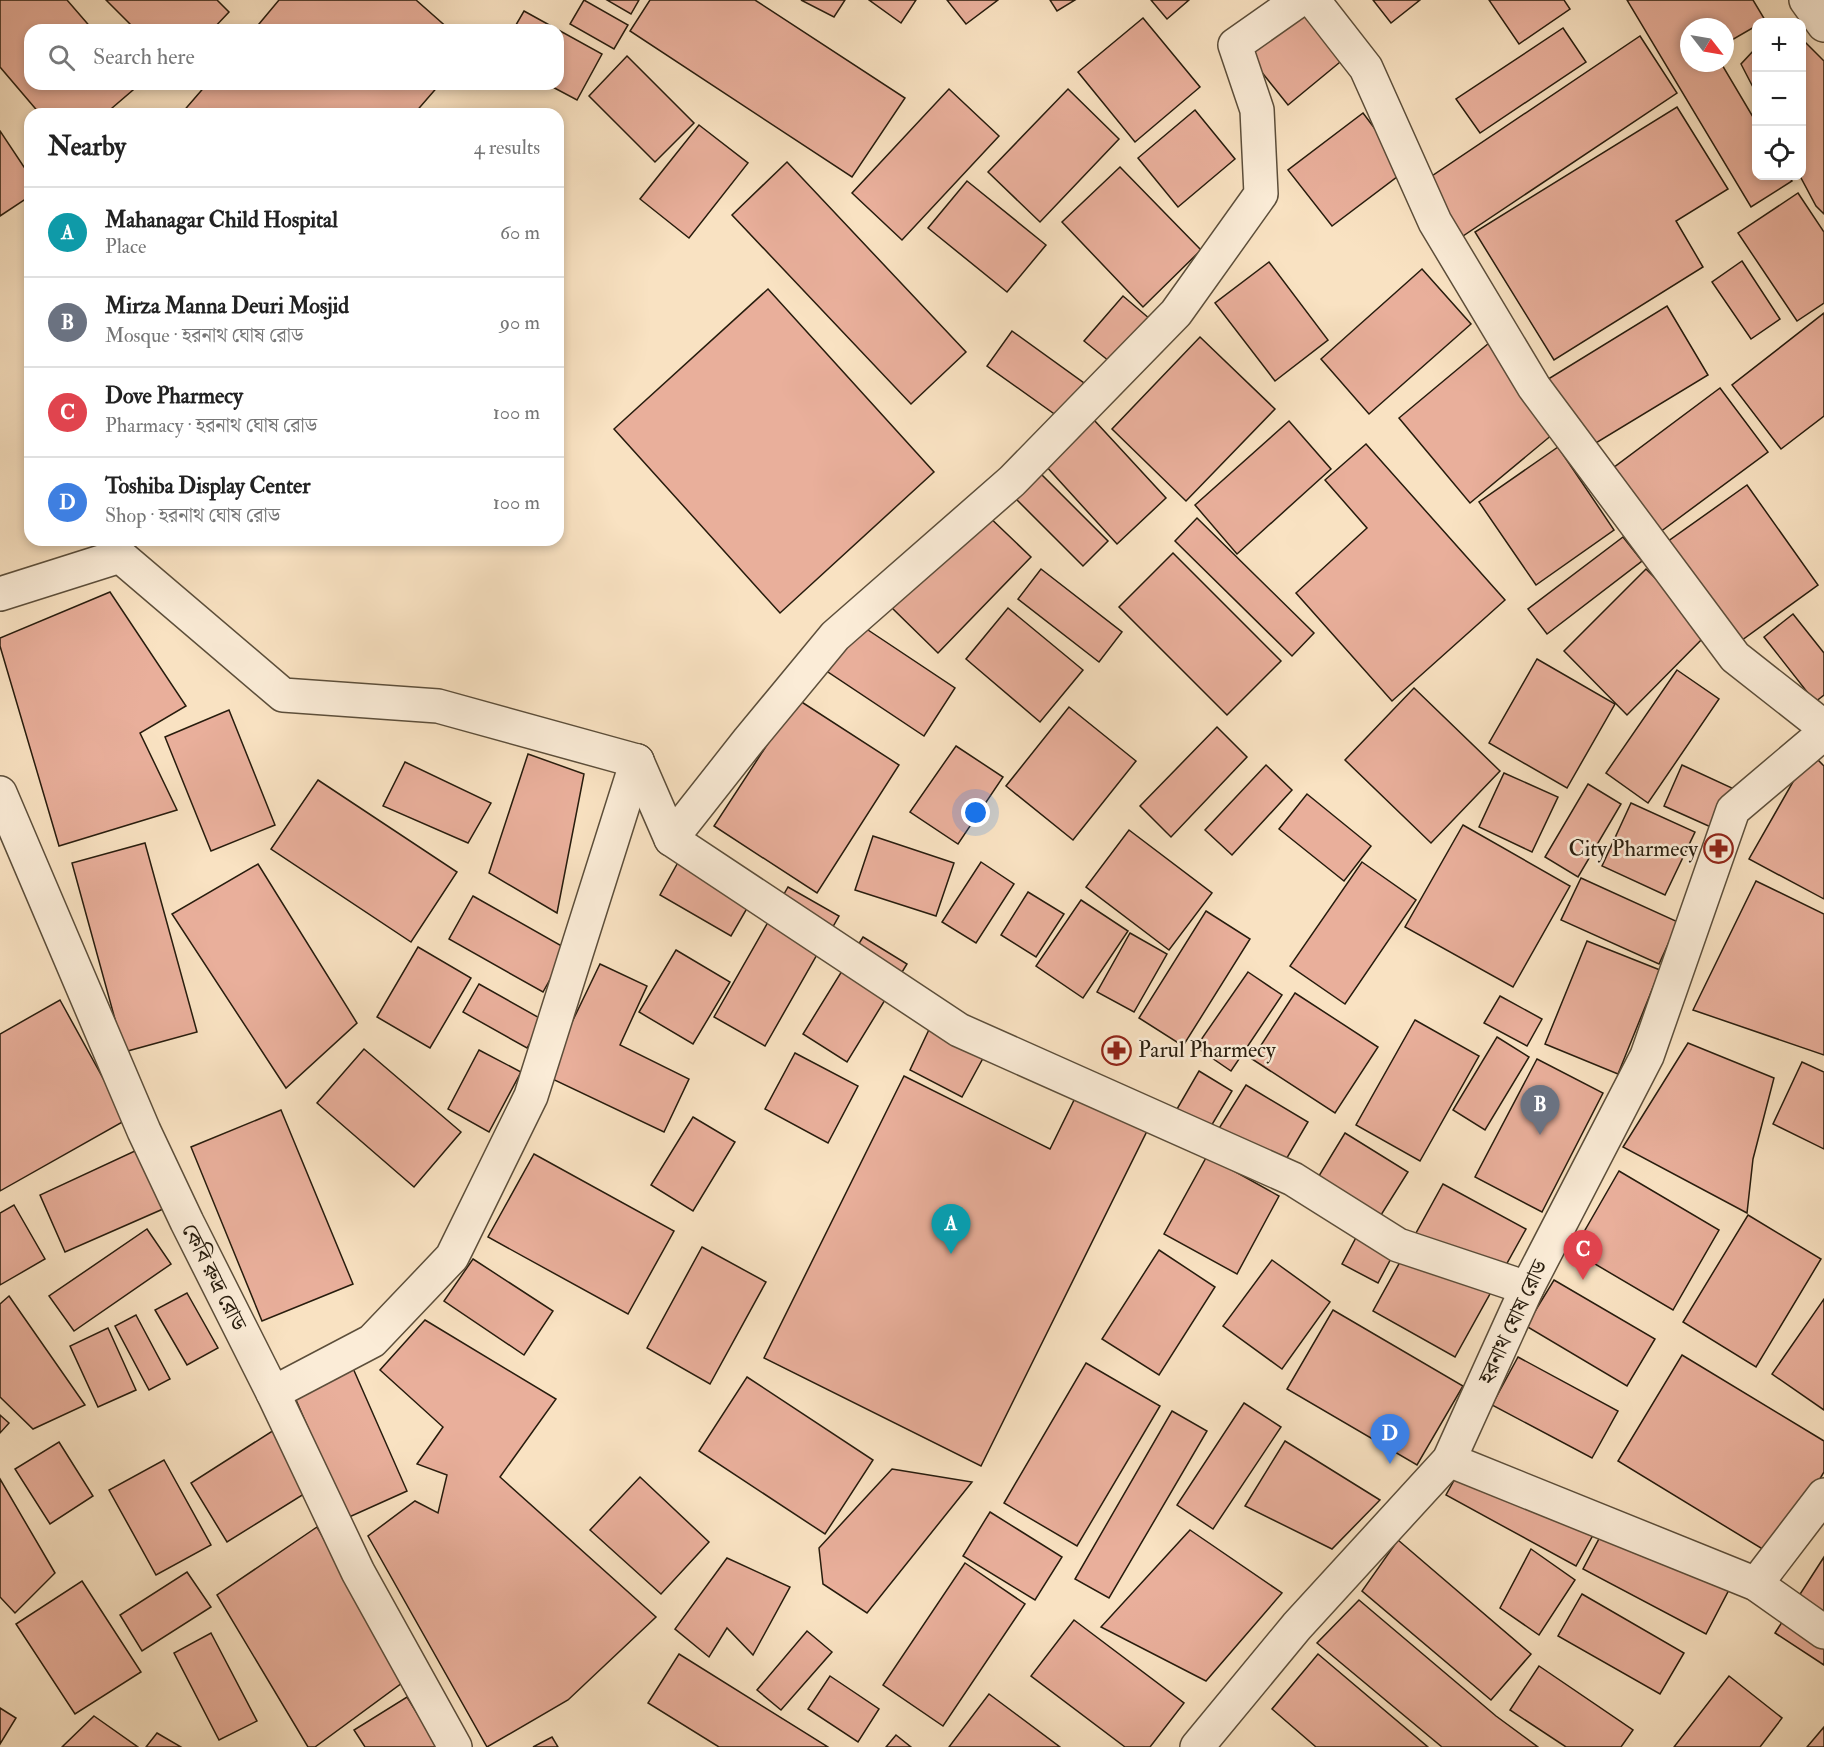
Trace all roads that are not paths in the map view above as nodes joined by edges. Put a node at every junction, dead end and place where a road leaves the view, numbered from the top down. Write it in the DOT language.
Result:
graph roads {
  1 [pos="1299,0"];
  2 [pos="1313,0"];
  3 [pos="1806,0"];
  4 [pos="1824,25"];
  5 [pos="0,594"];
  6 [pos="1824,727"];
  7 [pos="1824,733"];
  8 [pos="638,761"];
  9 [pos="0,794"];
  10 [pos="671,839"];
  11 [pos="1527,1288"];
  12 [pos="273,1394"];
  13 [pos="1449,1460"];
  14 [pos="1824,1495"];
  15 [pos="1756,1584"];
  16 [pos="1824,1632"];
  17 [pos="455,1747"];
  18 [pos="1197,1747"];
  1 -- 10 [label="street"];
  2 -- 6 [label="street"];
  3 -- 4 [label="street"];
  5 -- 8 [label="street"];
  7 -- 11 [label="street, হরনাথ ঘোষ রোড"];
  8 -- 10 [label="street"];
  8 -- 12 [label="street"];
  9 -- 12 [label="street, কেবি রুদ্র রোড"];
  10 -- 11 [label="street"];
  11 -- 13 [label="street, হরনাথ ঘোষ রোড"];
  12 -- 17 [label="street, কেবি রুদ্র রোড"];
  13 -- 15 [label="street"];
  13 -- 18 [label="street, হরনাথ ঘোষ রোড"];
  14 -- 15 [label="street"];
  15 -- 16 [label="street"];
}
